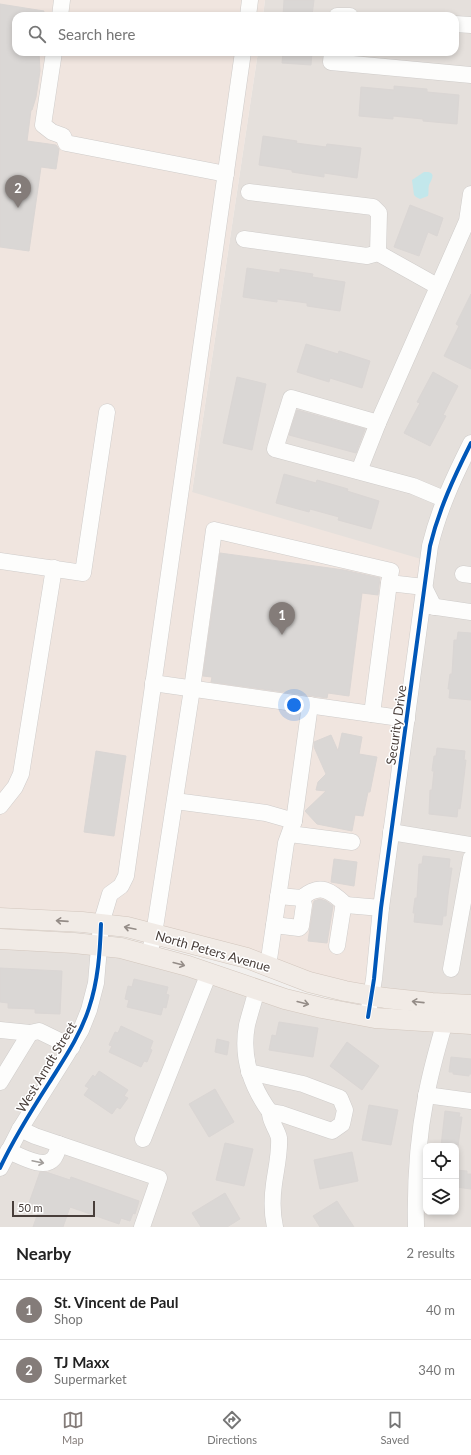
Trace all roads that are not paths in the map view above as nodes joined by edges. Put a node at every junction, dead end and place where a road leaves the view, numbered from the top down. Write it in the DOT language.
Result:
graph roads {
  1 [pos="62,0"];
  2 [pos="250,0"];
  3 [pos="60,12"];
  4 [pos="248,12"];
  5 [pos="459,24"];
  6 [pos="471,25"];
  7 [pos="53,56"];
  8 [pos="242,56"];
  9 [pos="331,56"];
  10 [pos="471,75"];
  11 [pos="226,174"];
  12 [pos="249,192"];
  13 [pos="471,194"];
  14 [pos="244,239"];
  15 [pos="464,245"];
  16 [pos="378,253"];
  17 [pos="437,286"];
  18 [pos="107,412"];
  19 [pos="378,423"];
  20 [pos="471,443"];
  21 [pos="359,471"];
  22 [pos="444,499"];
  23 [pos="0,561"];
  24 [pos="54,568"];
  25 [pos="389,583"];
  26 [pos="424,587"];
  27 [pos="428,606"];
  28 [pos="471,612"];
  29 [pos="153,683"];
  30 [pos="192,689"];
  31 [pos="310,705"];
  32 [pos="372,714"];
  33 [pos="407,719"];
  34 [pos="175,801"];
  35 [pos="0,806"];
  36 [pos="292,828"];
  37 [pos="392,832"];
  38 [pos="352,842"];
  39 [pos="471,844"];
  40 [pos="471,858"];
  41 [pos="278,896"];
  42 [pos="302,898"];
  43 [pos="346,905"];
  44 [pos="382,908"];
  45 [pos="0,918"];
  46 [pos="101,924"];
  47 [pos="274,925"];
  48 [pos="154,934"];
  49 [pos="0,939"];
  50 [pos="100,946"];
  51 [pos="337,946"];
  52 [pos="149,955"];
  53 [pos="268,966"];
  54 [pos="451,969"];
  55 [pos="209,973"];
  56 [pos="257,989"];
  57 [pos="370,996"];
  58 [pos="450,1004"];
  59 [pos="471,1005"];
  60 [pos="368,1017"];
  61 [pos="445,1023"];
  62 [pos="471,1024"];
  63 [pos="0,1030"];
  64 [pos="30,1033"];
  65 [pos="72,1047"];
  66 [pos="5,1064"];
  67 [pos="249,1072"];
  68 [pos="0,1082"];
  69 [pos="426,1095"];
  70 [pos="471,1101"];
  71 [pos="270,1112"];
  72 [pos="20,1129"];
  73 [pos="143,1139"];
  74 [pos="59,1144"];
  75 [pos="8,1151"];
  76 [pos="0,1168"];
  77 [pos="142,1227"];
  78 [pos="275,1227"];
  79 [pos="416,1227"];
  1 -- 3 [label="street"];
  2 -- 4 [label="street"];
  5 -- 6 [label="street"];
  7 -- 11 [label="street"];
  8 -- 11 [label="street, West Arndt Street"];
  9 -- 10 [label="street"];
  11 -- 29 [label="street, West Arndt Street"];
  12 -- 16 [label="street"];
  13 -- 15 [label="street"];
  14 -- 16 [label="street"];
  15 -- 17 [label="street"];
  16 -- 17 [label="street"];
  17 -- 19 [label="street"];
  18 -- 24 [label="street"];
  19 -- 21 [label="street"];
  19 -- 21 [label="street"];
  20 -- 22 [label="street, Security Drive"];
  21 -- 22 [label="street"];
  22 -- 26 [label="street, Security Drive"];
  23 -- 24 [label="street"];
  24 -- 35 [label="street"];
  25 -- 26 [label="street"];
  25 -- 30 [label="street"];
  25 -- 32 [label="street"];
  26 -- 27 [label="street, Security Drive"];
  27 -- 28 [label="street"];
  27 -- 33 [label="street, Security Drive"];
  29 -- 30 [label="street"];
  29 -- 46 [label="street, West Arndt Street"];
  30 -- 31 [label="street"];
  30 -- 34 [label="street"];
  31 -- 32 [label="street"];
  31 -- 36 [label="street"];
  32 -- 33 [label="street"];
  33 -- 37 [label="street, Security Drive"];
  34 -- 36 [label="street"];
  34 -- 48 [label="street"];
  36 -- 38 [label="street"];
  36 -- 41 [label="street"];
  37 -- 39 [label="street"];
  37 -- 44 [label="street, Security Drive"];
  40 -- 54 [label="street"];
  41 -- 42 [label="street"];
  41 -- 47 [label="street"];
  42 -- 43 [label="street"];
  42 -- 47 [label="street"];
  43 -- 44 [label="street"];
  43 -- 51 [label="street"];
  44 -- 57 [label="street, Security Drive"];
  46 -- 45 [label="main road, North Peters Avenue, one-way"];
  48 -- 46 [label="main road, North Peters Avenue, one-way"];
  46 -- 50 [label="street, West Arndt Street"];
  47 -- 53 [label="street"];
  48 -- 52 [label="street"];
  48 -- 53 [label="main road, North Peters Avenue"];
  49 -- 50 [label="main road, North Peters Avenue"];
  50 -- 52 [label="main road, North Peters Avenue"];
  50 -- 65 [label="street, West Arndt Street"];
  52 -- 55 [label="main road, North Peters Avenue, one-way"];
  53 -- 57 [label="main road, North Peters Avenue"];
  55 -- 56 [label="main road, North Peters Avenue"];
  55 -- 73 [label="street"];
  56 -- 60 [label="main road, North Peters Avenue, one-way"];
  56 -- 67 [label="street"];
  58 -- 57 [label="main road, North Peters Avenue, one-way"];
  57 -- 60 [label="street, Security Drive"];
  58 -- 59 [label="main road, North Peters Avenue"];
  58 -- 61 [label="street"];
  60 -- 61 [label="main road, North Peters Avenue"];
  61 -- 62 [label="main road, North Peters Avenue"];
  61 -- 69 [label="street"];
  63 -- 64 [label="street"];
  64 -- 65 [label="street"];
  64 -- 66 [label="street"];
  65 -- 72 [label="street, West Arndt Street"];
  66 -- 68 [label="street"];
  67 -- 71 [label="street"];
  67 -- 71 [label="street"];
  69 -- 70 [label="street"];
  69 -- 79 [label="street"];
  71 -- 78 [label="street"];
  72 -- 74 [label="street"];
  72 -- 75 [label="street, West Arndt Street"];
  75 -- 74 [label="street, one-way"];
  74 -- 77 [label="street"];
  75 -- 76 [label="street, West Arndt Street"];
}
